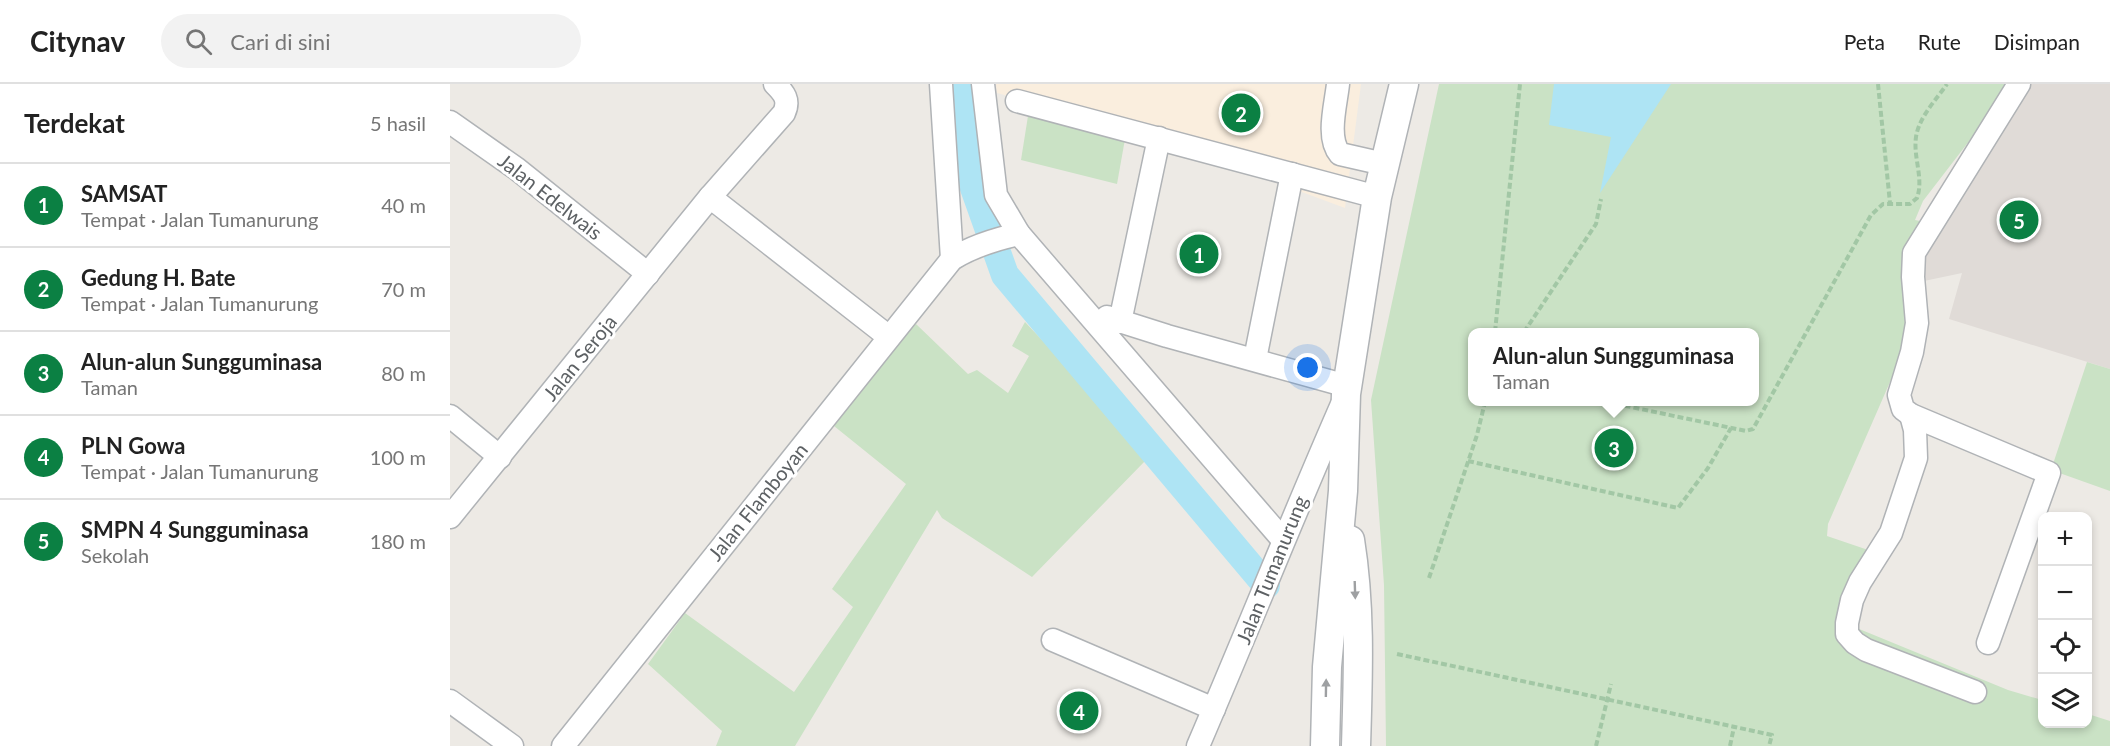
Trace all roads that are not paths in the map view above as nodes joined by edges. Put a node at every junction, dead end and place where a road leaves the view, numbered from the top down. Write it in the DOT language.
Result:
graph roads {
  1 [pos="775,84"];
  2 [pos="941,84"];
  3 [pos="983,84"];
  4 [pos="1338,84"];
  5 [pos="1404,84"];
  6 [pos="2019,84"];
  7 [pos="1017,101"];
  8 [pos="450,122"];
  9 [pos="1159,138"];
  10 [pos="1384,164"];
  11 [pos="1292,174"];
  12 [pos="710,197"];
  13 [pos="1377,197"];
  14 [pos="1013,235"];
  15 [pos="960,254"];
  16 [pos="648,274"];
  17 [pos="889,337"];
  18 [pos="1255,359"];
  19 [pos="1347,390"];
  20 [pos="1911,415"];
  21 [pos="450,416"];
  22 [pos="500,457"];
  23 [pos="1343,491"];
  24 [pos="450,518"];
  25 [pos="1283,540"];
  26 [pos="1053,640"];
  27 [pos="1988,643"];
  28 [pos="1975,692"];
  29 [pos="450,701"];
  30 [pos="1214,709"];
  31 [pos="512,746"];
  32 [pos="563,746"];
  33 [pos="1198,746"];
  34 [pos="1325,746"];
  35 [pos="1356,746"];
  1 -- 12 [label="street, Jalan Seroja"];
  2 -- 15 [label="street"];
  3 -- 14 [label="street"];
  4 -- 10 [label="street"];
  5 -- 10 [label="street, Jalan Tumanurung"];
  6 -- 20 [label="street"];
  7 -- 9 [label="street"];
  8 -- 16 [label="street, Jalan Edelwais"];
  9 -- 11 [label="street"];
  9 -- 18 [label="street"];
  10 -- 13 [label="street, Jalan Tumanurung"];
  11 -- 13 [label="street"];
  11 -- 18 [label="street"];
  12 -- 16 [label="street, Jalan Seroja"];
  12 -- 17 [label="street"];
  13 -- 19 [label="street, Jalan Tumanurung"];
  14 -- 15 [label="street"];
  14 -- 25 [label="street"];
  15 -- 17 [label="street, Jalan Flamboyan"];
  16 -- 22 [label="street, Jalan Seroja"];
  17 -- 32 [label="street, Jalan Flamboyan"];
  18 -- 19 [label="street"];
  19 -- 23 [label="street, Jalan Tumanurung"];
  19 -- 25 [label="street, Jalan Tumanurung"];
  20 -- 27 [label="street"];
  20 -- 28 [label="street"];
  21 -- 22 [label="street"];
  22 -- 24 [label="street, Jalan Seroja"];
  34 -- 23 [label="street, Jalan Tumanurung, one-way"];
  23 -- 35 [label="street, Jalan Tumanurung, one-way"];
  25 -- 30 [label="street, Jalan Tumanurung"];
  26 -- 30 [label="street"];
  29 -- 31 [label="street"];
  30 -- 33 [label="street, Jalan Tumanurung"];
}
